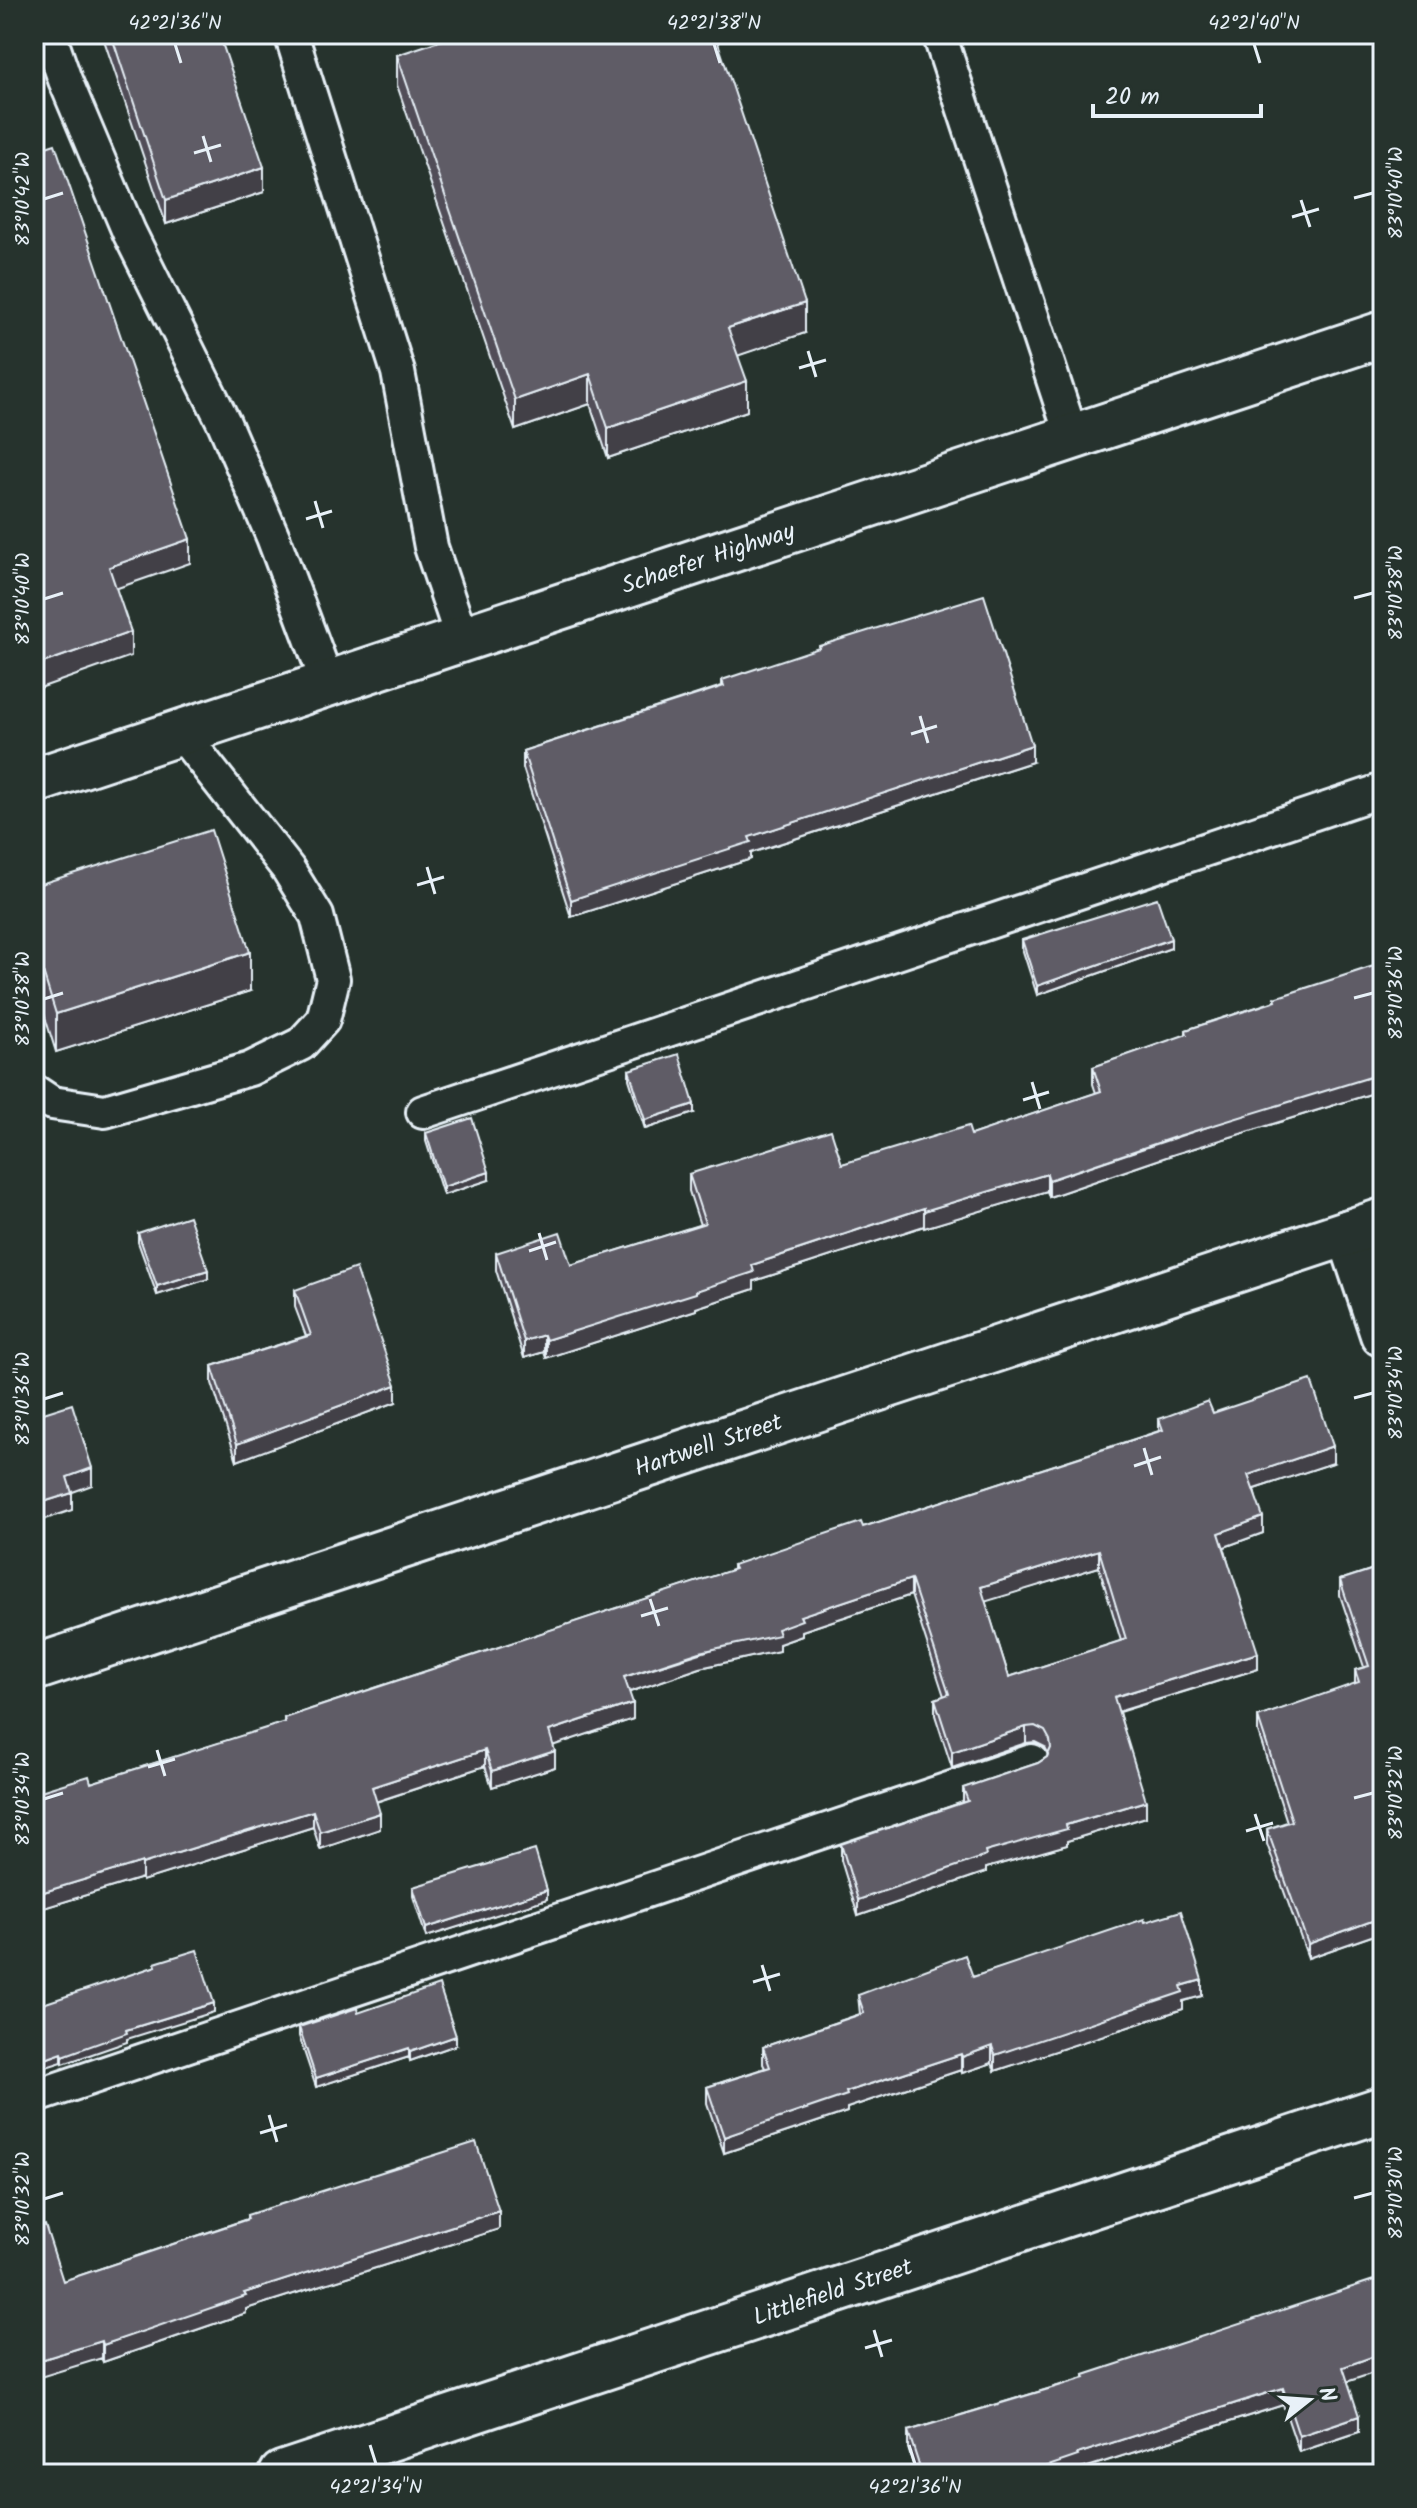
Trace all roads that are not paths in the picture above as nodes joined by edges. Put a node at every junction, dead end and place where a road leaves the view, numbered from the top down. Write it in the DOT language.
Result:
graph roads {
  1 [pos="49,34"];
  2 [pos="939,34"];
  3 [pos="299,36"];
  4 [pos="1383,334"];
  5 [pos="1072,437"];
  6 [pos="462,639"];
  7 [pos="328,684"];
  8 [pos="182,734"];
  9 [pos="34,781"];
  10 [pos="1383,790"];
  11 [pos="34,1091"];
  12 [pos="423,1112"];
  13 [pos="1366,1227"];
  14 [pos="1383,1334"];
  15 [pos="34,1668"];
  16 [pos="1032,1761"];
  17 [pos="34,2097"];
  18 [pos="1383,2109"];
  19 [pos="282,2474"];
  1 -- 7 [label="lane"];
  2 -- 5 [label="lane"];
  3 -- 6 [label="lane"];
  4 -- 5 [label="street, Schaefer Highway"];
  5 -- 6 [label="street, Schaefer Highway"];
  6 -- 7 [label="street, Schaefer Highway"];
  7 -- 8 [label="street, Schaefer Highway"];
  8 -- 9 [label="street, Schaefer Highway"];
  8 -- 11 [label="lane"];
  10 -- 12 [label="lane"];
  13 -- 14 [label="street"];
  13 -- 15 [label="street, Hartwell Street"];
  16 -- 17 [label="lane"];
  18 -- 19 [label="street, Littlefield Street"];
}
